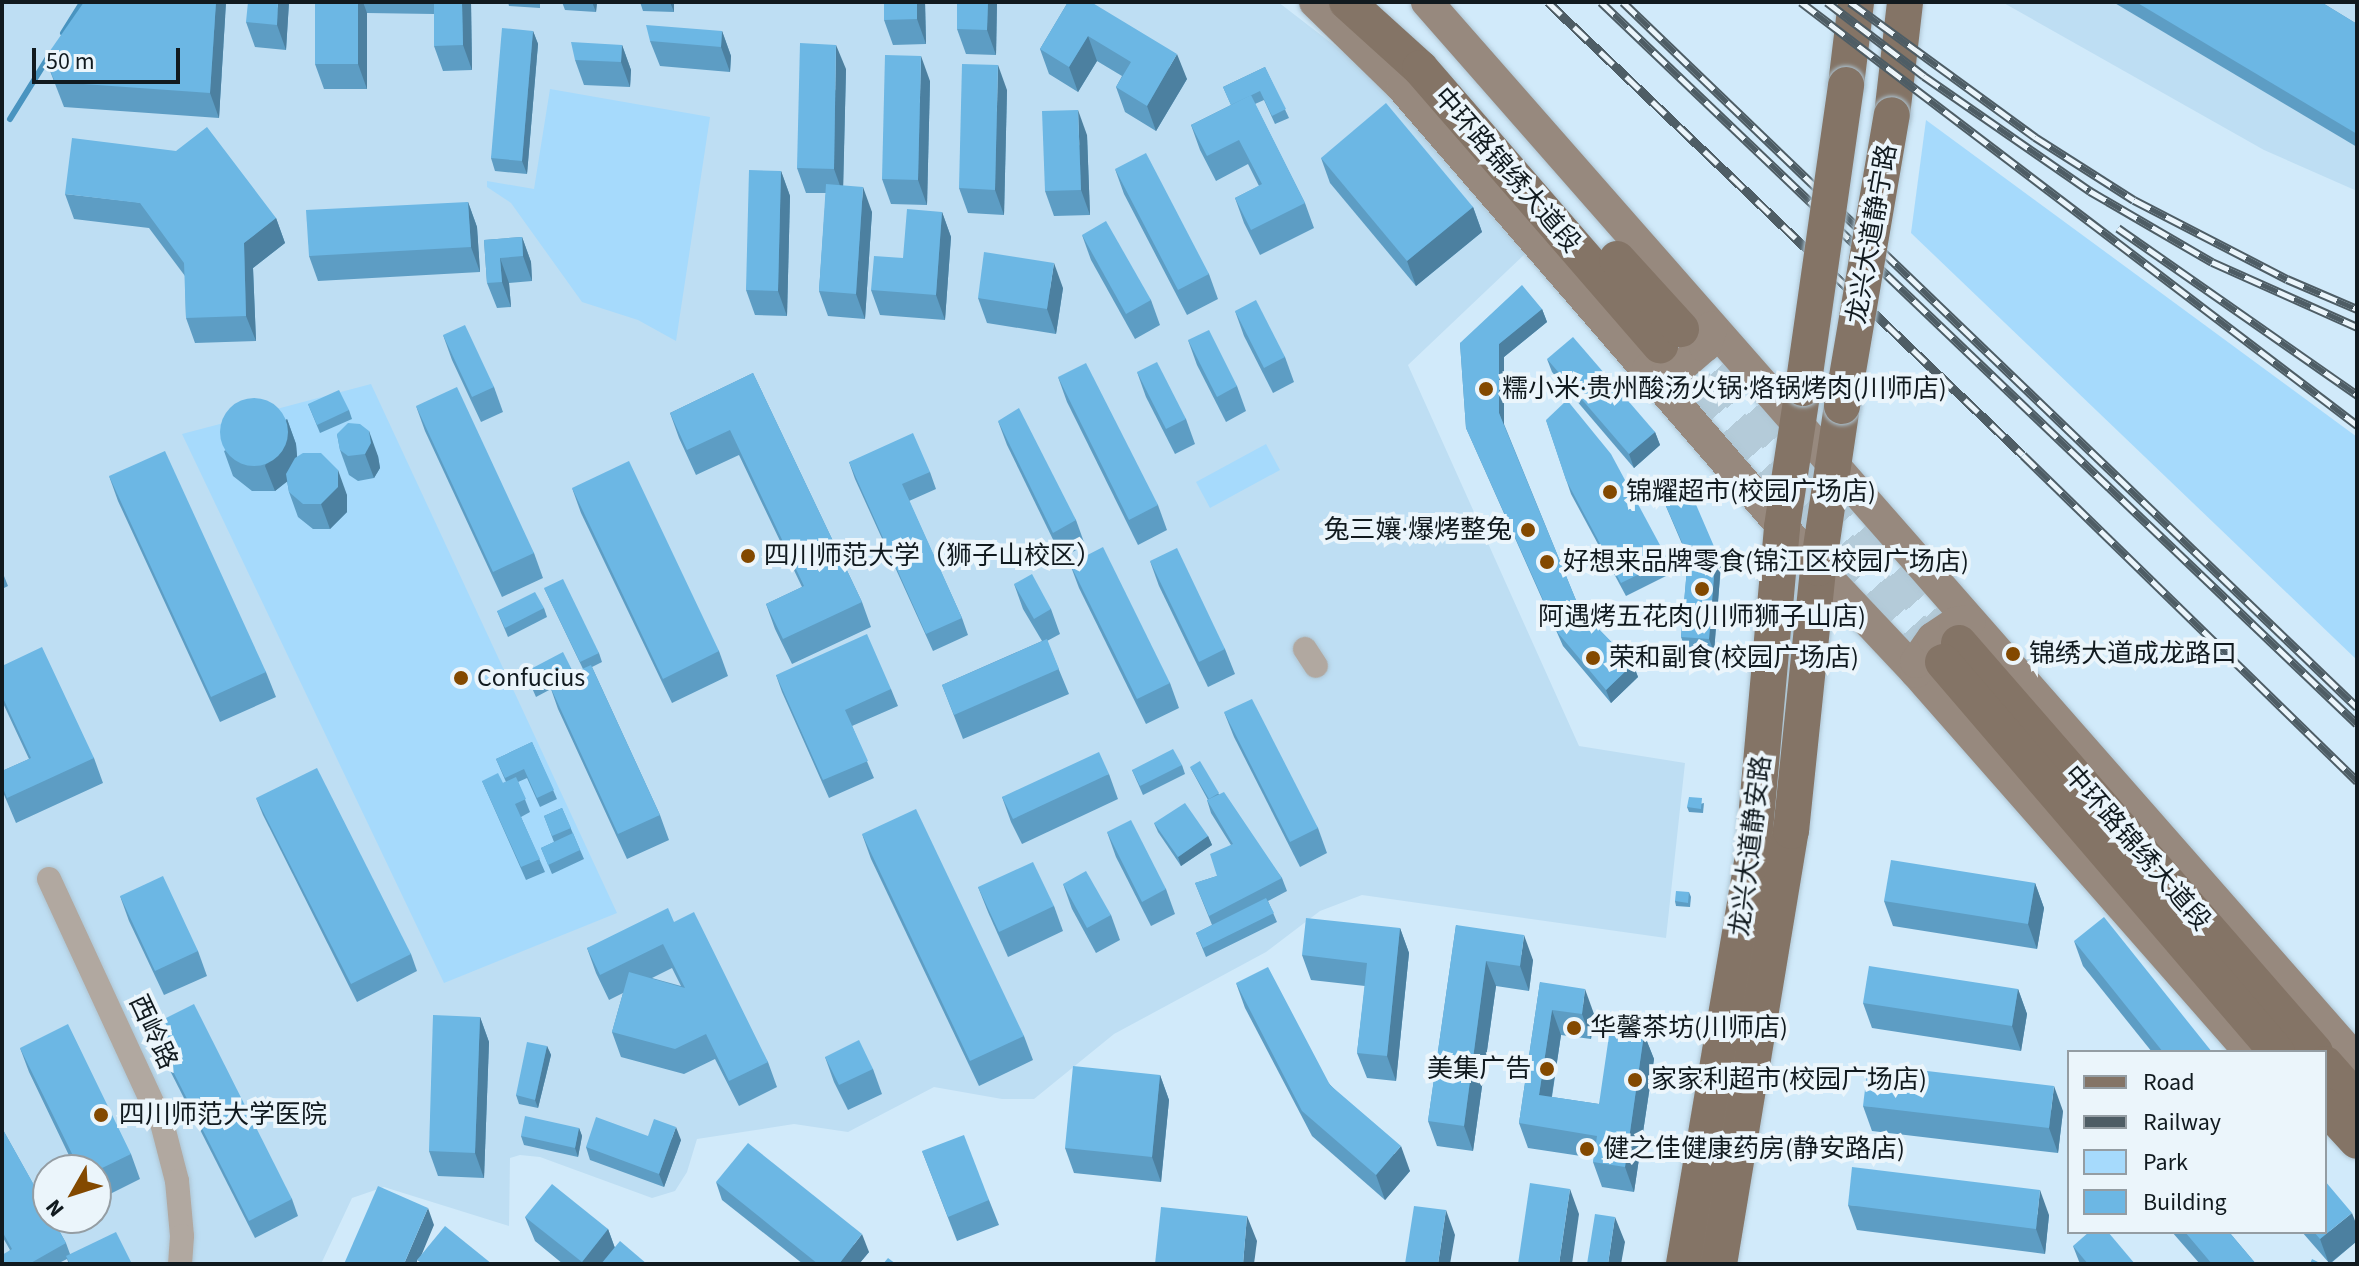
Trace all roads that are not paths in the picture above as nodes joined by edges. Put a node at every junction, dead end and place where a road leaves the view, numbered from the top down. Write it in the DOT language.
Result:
graph roads {
  1 [pos="1315,2"];
  2 [pos="1347,2"];
  3 [pos="1382,2"];
  4 [pos="1427,2"];
  5 [pos="1856,2"];
  6 [pos="1905,2"];
  7 [pos="1675,342"];
  8 [pos="1799,426"];
  9 [pos="1833,466"];
  10 [pos="1782,527"];
  11 [pos="1818,568"];
  12 [pos="1947,649"];
  13 [pos="49,879"];
  14 [pos="2248,1050"];
  15 [pos="2275,1050"];
  16 [pos="2313,1050"];
  17 [pos="2357,1061"];
  18 [pos="2327,1066"];
  19 [pos="2357,1100"];
  20 [pos="2327,1108"];
  21 [pos="2327,1129"];
  22 [pos="2357,1141"];
  23 [pos="2357,1157"];
  24 [pos="180,1264"];
  25 [pos="1684,1264"];
  26 [pos="1719,1264"];
  1 -- 7 [label="main road"];
  2 -- 7 [label="main road, 中环路锦绣大道段"];
  3 -- 7 [label="main road, 中环路锦绣大道段"];
  4 -- 7 [label="main road"];
  5 -- 8 [label="main road, 龙兴大道静宁路, bridge"];
  6 -- 9 [label="main road, 龙兴大道静宁路, bridge"];
  7 -- 8 [label="main road"];
  7 -- 10 [label="main road"];
  8 -- 9 [label="main road"];
  8 -- 10 [label="main road, 龙兴大道静安路"];
  9 -- 11 [label="main road, 龙兴大道静安路"];
  9 -- 12 [label="main road"];
  10 -- 11 [label="main road"];
  10 -- 25 [label="main road, 龙兴大道静安路"];
  11 -- 12 [label="main road"];
  11 -- 26 [label="main road, 龙兴大道静安路"];
  12 -- 14 [label="main road"];
  12 -- 15 [label="main road, 中环路锦绣大道段"];
  12 -- 16 [label="main road, 中环路锦绣大道段"];
  12 -- 17 [label="main road"];
  13 -- 24 [label="street, 西岭路"];
  18 -- 19 [label="main road"];
  20 -- 22 [label="main road"];
  21 -- 23 [label="main road"];
}
